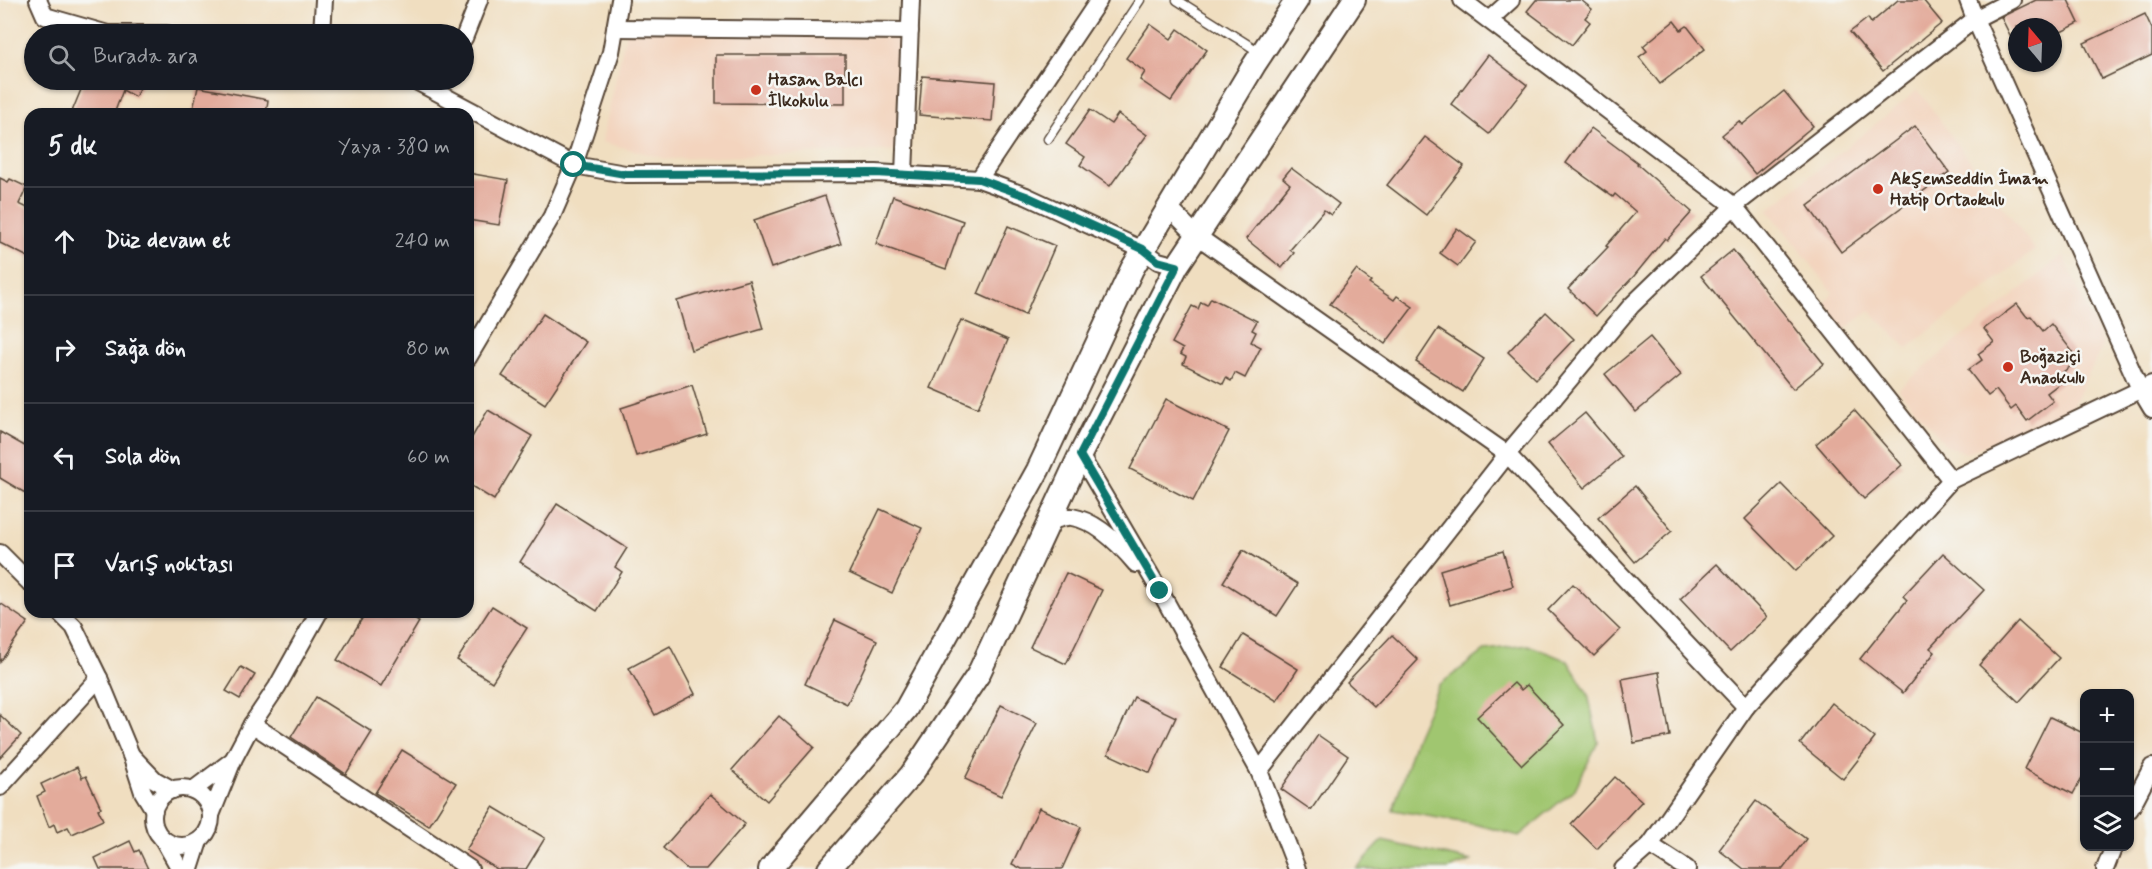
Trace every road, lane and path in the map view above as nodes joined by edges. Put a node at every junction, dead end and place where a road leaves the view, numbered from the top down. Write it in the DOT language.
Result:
graph roads {
  1 [pos="38,0"];
  2 [pos="324,0"];
  3 [pos="479,0"];
  4 [pos="620,0"];
  5 [pos="911,0"];
  6 [pos="1100,0"];
  7 [pos="1140,0"];
  8 [pos="1177,0"];
  9 [pos="1297,0"];
  10 [pos="1354,0"];
  11 [pos="1462,0"];
  12 [pos="1511,0"];
  13 [pos="1968,0"];
  14 [pos="2012,0"];
  15 [pos="1975,19"];
  16 [pos="1489,20"];
  17 [pos="73,24"];
  18 [pos="323,24"];
  19 [pos="470,24"];
  20 [pos="615,28"];
  21 [pos="910,31"];
  22 [pos="1262,53"];
  23 [pos="451,90"];
  24 [pos="1048,139"];
  25 [pos="574,165"];
  26 [pos="904,174"];
  27 [pos="979,179"];
  28 [pos="1734,206"];
  29 [pos="1166,212"];
  30 [pos="1197,236"];
  31 [pos="1143,249"];
  32 [pos="1177,266"];
  33 [pos="474,348"];
  34 [pos="2146,386"];
  35 [pos="2152,410"];
  36 [pos="1507,454"];
  37 [pos="1080,455"];
  38 [pos="1951,480"];
  39 [pos="1049,521"];
  40 [pos="0,553"];
  41 [pos="24,577"];
  42 [pos="1160,591"];
  43 [pos="65,618"];
  44 [pos="316,618"];
  45 [pos="99,678"];
  46 [pos="1746,707"];
  47 [pos="252,724"];
  48 [pos="130,755"];
  49 [pos="233,760"];
  50 [pos="2152,767"];
  51 [pos="1259,771"];
  52 [pos="0,787"];
  53 [pos="173,790"];
  54 [pos="193,790"];
  55 [pos="2134,802"];
  56 [pos="154,810"];
  57 [pos="212,815"];
  58 [pos="163,839"];
  59 [pos="199,841"];
  60 [pos="1650,845"];
  61 [pos="2112,851"];
  62 [pos="180,869"];
  63 [pos="190,869"];
  64 [pos="470,869"];
  65 [pos="770,869"];
  66 [pos="829,869"];
  67 [pos="1297,869"];
  68 [pos="1623,869"];
  69 [pos="1687,869"];
  70 [pos="2105,869"];
  1 -- 17 [label="street"];
  2 -- 18 [label="street"];
  3 -- 19 [label="street"];
  4 -- 20 [label="street"];
  5 -- 21 [label="street"];
  6 -- 27 [label="street"];
  7 -- 24 [label="lane"];
  8 -- 22 [label="lane"];
  9 -- 22 [label="main road"];
  10 -- 30 [label="main road"];
  11 -- 16 [label="street"];
  12 -- 16 [label="street"];
  13 -- 15 [label="street"];
  14 -- 15 [label="street"];
  15 -- 28 [label="street"];
  15 -- 34 [label="street"];
  16 -- 28 [label="street"];
  20 -- 21 [label="street"];
  20 -- 25 [label="street"];
  21 -- 26 [label="street"];
  22 -- 29 [label="main road"];
  23 -- 25 [label="street"];
  25 -- 26 [label="street"];
  25 -- 33 [label="street"];
  26 -- 27 [label="street"];
  27 -- 31 [label="street"];
  28 -- 36 [label="street"];
  28 -- 38 [label="street"];
  29 -- 30 [label="street"];
  29 -- 31 [label="main road"];
  30 -- 32 [label="main road"];
  30 -- 36 [label="street"];
  31 -- 32 [label="street"];
  31 -- 65 [label="main road"];
  32 -- 37 [label="main road"];
  34 -- 35 [label="street"];
  34 -- 38 [label="street"];
  36 -- 46 [label="street"];
  36 -- 51 [label="street"];
  37 -- 39 [label="main road"];
  37 -- 42 [label="street"];
  38 -- 46 [label="street"];
  39 -- 42 [label="street"];
  39 -- 66 [label="main road"];
  40 -- 41 [label="street"];
  42 -- 51 [label="street"];
  43 -- 45 [label="street"];
  44 -- 47 [label="street"];
  45 -- 48 [label="street"];
  45 -- 52 [label="street"];
  46 -- 60 [label="street"];
  47 -- 49 [label="street"];
  47 -- 64 [label="street"];
  48 -- 53 [label="street"];
  48 -- 56 [label="street"];
  49 -- 54 [label="street"];
  49 -- 57 [label="street"];
  50 -- 55 [label="street"];
  51 -- 67 [label="street"];
  53 -- 54 [label="street"];
  53 -- 56 [label="street"];
  54 -- 57 [label="street"];
  56 -- 58 [label="street"];
  57 -- 59 [label="street"];
  58 -- 59 [label="street"];
  58 -- 62 [label="street"];
  59 -- 63 [label="street"];
  60 -- 68 [label="street"];
  60 -- 69 [label="street"];
  61 -- 70 [label="street"];
}
